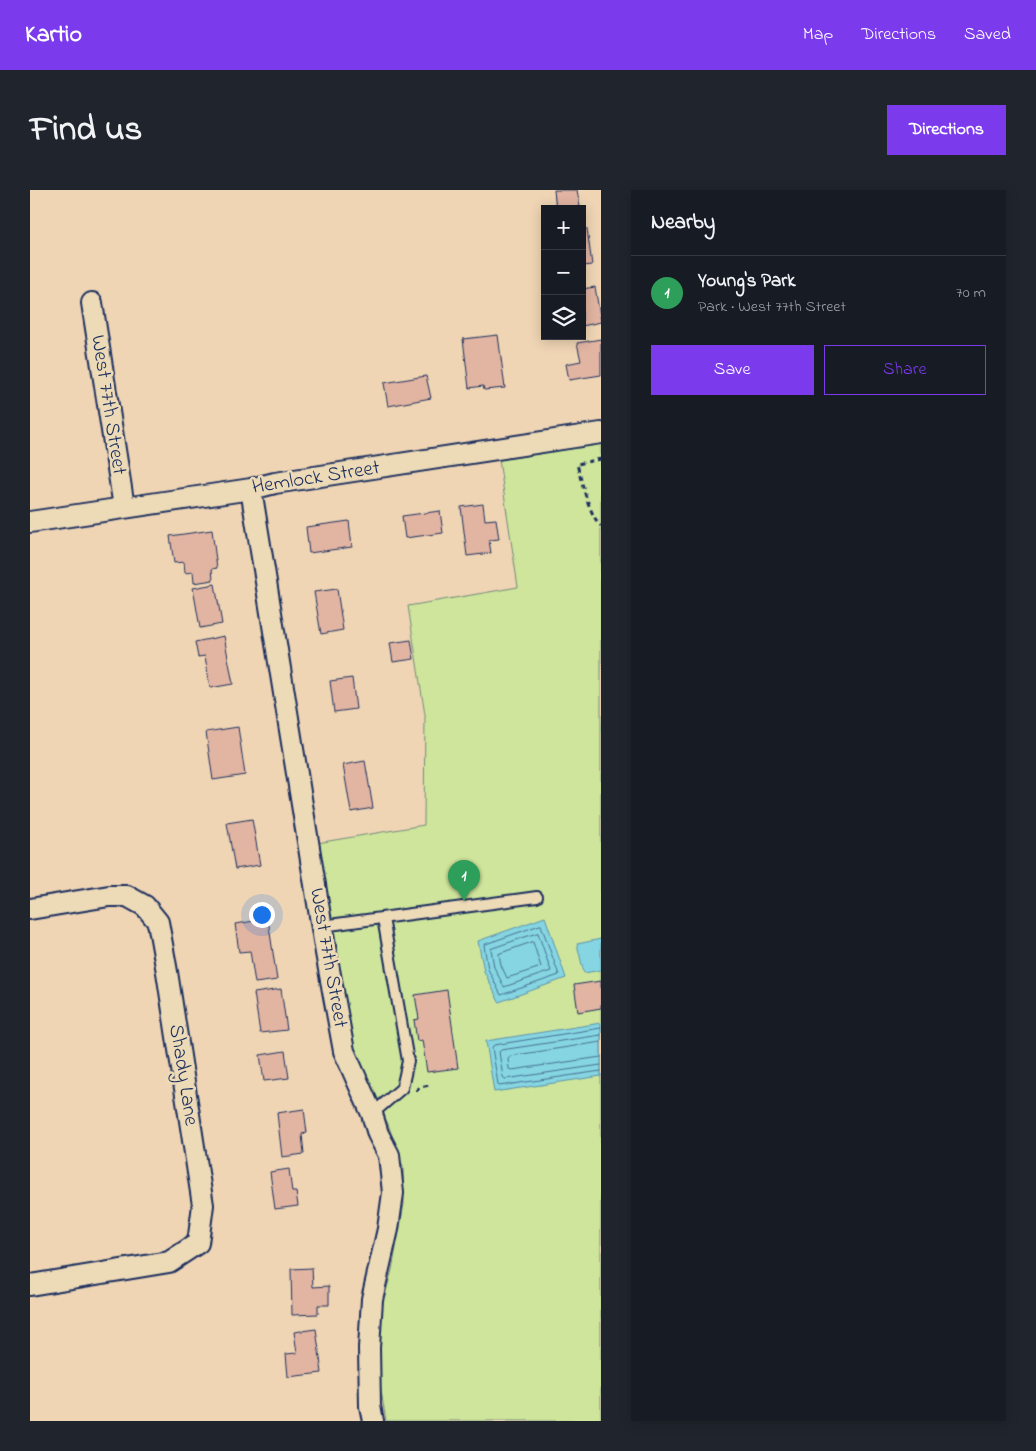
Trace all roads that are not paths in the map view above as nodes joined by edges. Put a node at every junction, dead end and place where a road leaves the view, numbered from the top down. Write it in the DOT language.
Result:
graph roads {
  1 [pos="92,304"];
  2 [pos="601,433"];
  3 [pos="251,489"];
  4 [pos="124,507"];
  5 [pos="30,522"];
  6 [pos="537,897"];
  7 [pos="30,909"];
  8 [pos="383,918"];
  9 [pos="322,926"];
  10 [pos="372,1114"];
  11 [pos="30,1285"];
  12 [pos="373,1421"];
  1 -- 4 [label="street, West 77th Street"];
  2 -- 3 [label="street, Hemlock Street"];
  3 -- 4 [label="street, Hemlock Street"];
  3 -- 9 [label="street, West 77th Street"];
  4 -- 5 [label="street, Hemlock Street"];
  6 -- 8 [label="lane"];
  7 -- 11 [label="street, Shady Lane"];
  8 -- 9 [label="lane"];
  8 -- 10 [label="lane"];
  9 -- 10 [label="street, West 77th Street"];
  10 -- 12 [label="street, West 77th Street"];
}
